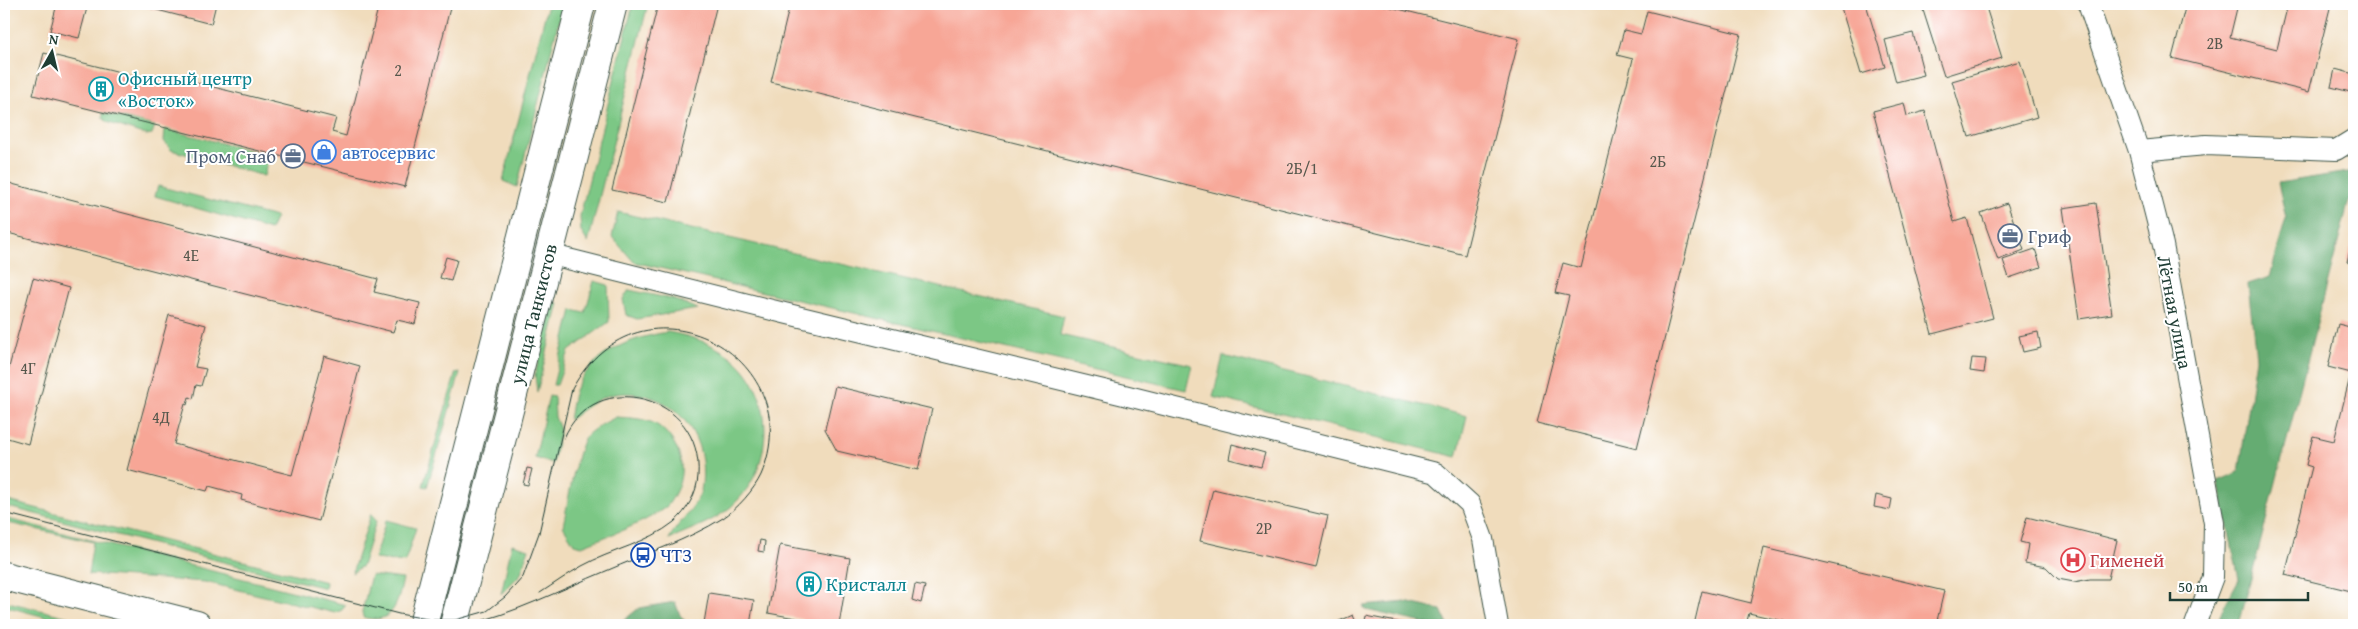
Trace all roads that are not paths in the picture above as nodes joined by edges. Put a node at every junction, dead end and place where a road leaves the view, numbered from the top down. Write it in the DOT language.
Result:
graph roads {
  1 [pos="581,4"];
  2 [pos="613,4"];
  3 [pos="2088,4"];
  4 [pos="2354,139"];
  5 [pos="2139,151"];
  6 [pos="520,248"];
  7 [pos="548,254"];
  8 [pos="4,576"];
  9 [pos="197,625"];
  10 [pos="423,625"];
  11 [pos="454,625"];
  12 [pos="1498,625"];
  13 [pos="2196,625"];
  1 -- 6 [label="main road, улица Танкистов"];
  2 -- 7 [label="main road, улица Танкистов"];
  3 -- 5 [label="street, Лётная улица"];
  4 -- 5 [label="street"];
  5 -- 13 [label="street, Лётная улица"];
  6 -- 7 [label="main road"];
  6 -- 10 [label="main road, улица Танкистов"];
  7 -- 11 [label="main road, улица Танкистов"];
  7 -- 12 [label="street"];
  8 -- 9 [label="main road"];
}
